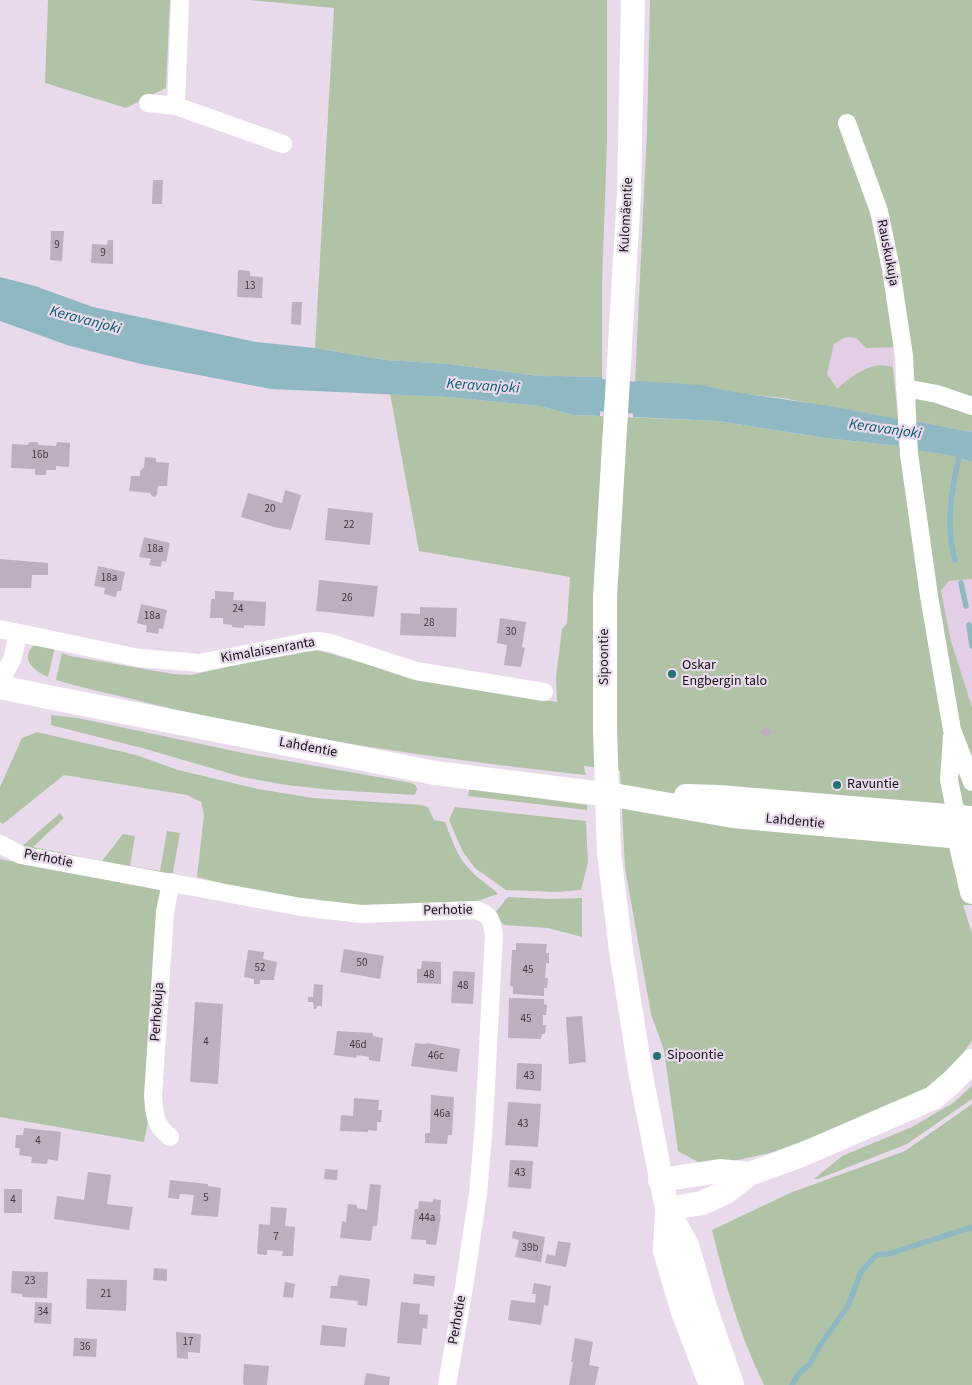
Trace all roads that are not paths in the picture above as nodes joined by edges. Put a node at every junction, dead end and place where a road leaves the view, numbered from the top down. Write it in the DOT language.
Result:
graph roads {
  1 [pos="180,0"];
  2 [pos="633,0"];
  3 [pos="148,103"];
  4 [pos="176,106"];
  5 [pos="847,123"];
  6 [pos="283,144"];
  7 [pos="905,388"];
  8 [pos="972,406"];
  9 [pos="614,429"];
  10 [pos="0,629"];
  11 [pos="18,634"];
  12 [pos="0,680"];
  13 [pos="0,686"];
  14 [pos="544,692"];
  15 [pos="952,730"];
  16 [pos="972,782"];
  17 [pos="965,828"];
  18 [pos="0,844"];
  19 [pos="171,882"];
  20 [pos="972,892"];
  21 [pos="972,1061"];
  22 [pos="170,1137"];
  23 [pos="749,1174"];
  24 [pos="660,1180"];
  25 [pos="667,1209"];
  26 [pos="447,1385"];
  27 [pos="711,1385"];
  28 [pos="732,1385"];
  1 -- 4 [label="street"];
  2 -- 9 [label="main road, Kulomäentie"];
  3 -- 4 [label="street"];
  4 -- 6 [label="street"];
  5 -- 7 [label="street, Rauskukuja"];
  7 -- 8 [label="street"];
  7 -- 15 [label="street"];
  9 -- 24 [label="main road, Sipoontie"];
  10 -- 11 [label="street, Kimalaisenranta"];
  11 -- 12 [label="street"];
  11 -- 14 [label="street, Kimalaisenranta"];
  13 -- 17 [label="main road, Lahdentie"];
  15 -- 16 [label="street"];
  15 -- 17 [label="street"];
  17 -- 20 [label="main road"];
  18 -- 19 [label="street, Perhotie"];
  19 -- 22 [label="street, Perhokuja"];
  19 -- 26 [label="street, Perhotie"];
  21 -- 23 [label="main road"];
  23 -- 24 [label="main road"];
  23 -- 25 [label="main road"];
  24 -- 25 [label="main road, Sipoontie"];
  25 -- 27 [label="main road, Sipoontie"];
  25 -- 28 [label="main road, Sipoontie"];
}
